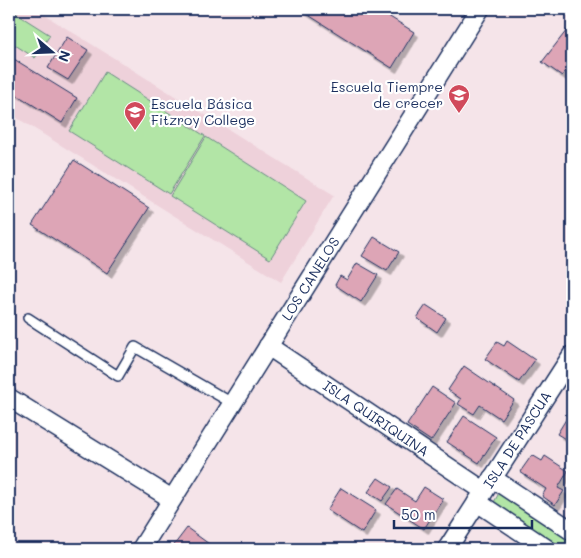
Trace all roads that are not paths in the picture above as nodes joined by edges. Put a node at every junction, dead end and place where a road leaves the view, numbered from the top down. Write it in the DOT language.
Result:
graph roads {
  1 [pos="480,9"];
  2 [pos="28,318"];
  3 [pos="268,346"];
  4 [pos="572,355"];
  5 [pos="9,398"];
  6 [pos="232,403"];
  7 [pos="485,490"];
  8 [pos="172,499"];
  9 [pos="572,531"];
  10 [pos="141,549"];
  11 [pos="447,549"];
  12 [pos="547,549"];
  1 -- 3 [label="street, LOS CANELOS"];
  2 -- 6 [label="lane"];
  3 -- 6 [label="street, LOS CANELOS"];
  3 -- 7 [label="street, ISLA QUIRIQUINA"];
  4 -- 7 [label="street, ISLA DE PASCUA"];
  5 -- 8 [label="street"];
  6 -- 8 [label="street, LOS CANELOS"];
  7 -- 9 [label="street, ISLA QUIRIQUINA"];
  7 -- 11 [label="street, ISLA DE PASCUA"];
  7 -- 12 [label="street, ISLA QUIRIQUINA"];
  8 -- 10 [label="street, LOS CANELOS"];
}
